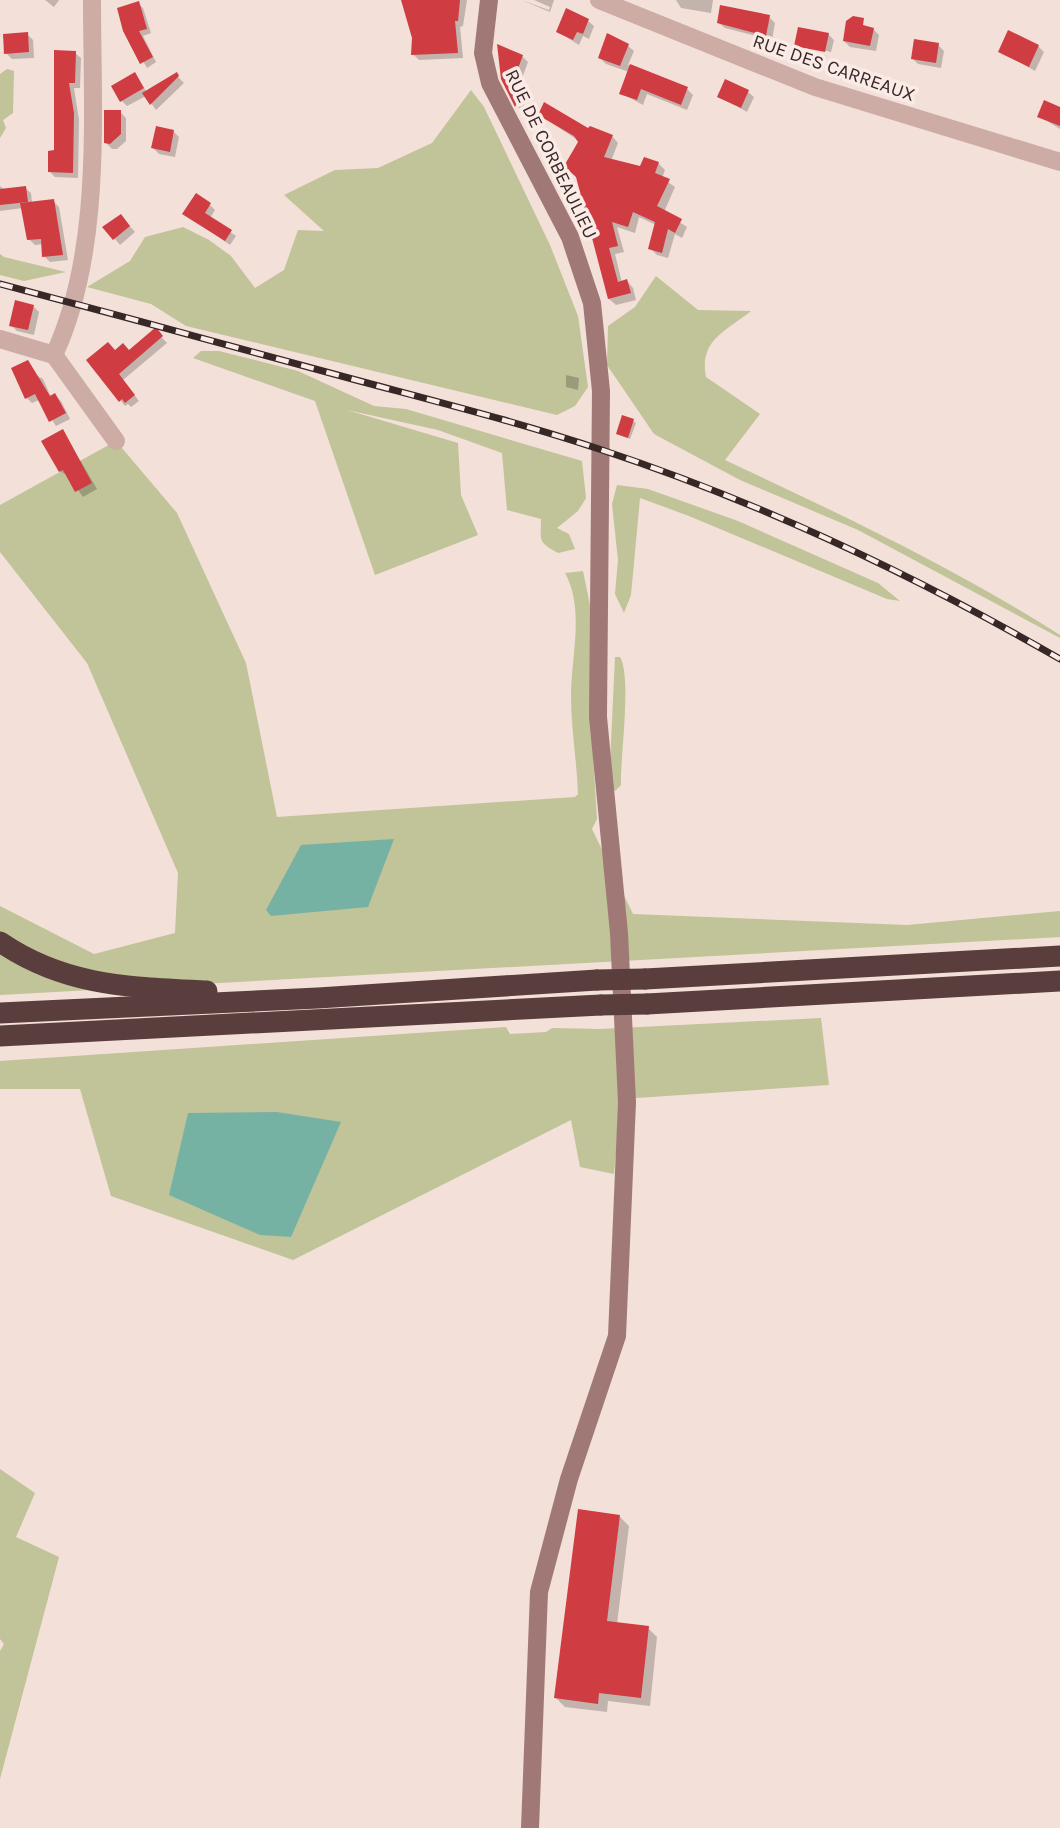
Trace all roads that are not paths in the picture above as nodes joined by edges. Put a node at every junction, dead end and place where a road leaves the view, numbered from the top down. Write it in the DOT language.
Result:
graph roads {
  1 [pos="92,0"];
  2 [pos="489,0"];
  3 [pos="599,0"];
  4 [pos="1060,162"];
  5 [pos="0,339"];
  6 [pos="54,355"];
  7 [pos="116,441"];
  8 [pos="0,942"];
  9 [pos="1060,956"];
  10 [pos="1060,981"];
  11 [pos="317,998"];
  12 [pos="0,1013"];
  13 [pos="0,1036"];
  14 [pos="530,1828"];
  1 -- 6 [label="street"];
  2 -- 14 [label="street, RUE DE CORBEAULIEU"];
  3 -- 4 [label="street, RUE DES CARREAUX"];
  5 -- 6 [label="street"];
  6 -- 7 [label="street"];
  8 -- 11 [label="highway"];
  9 -- 11 [label="highway, bridge"];
  10 -- 13 [label="highway, bridge"];
  11 -- 12 [label="highway"];
}
